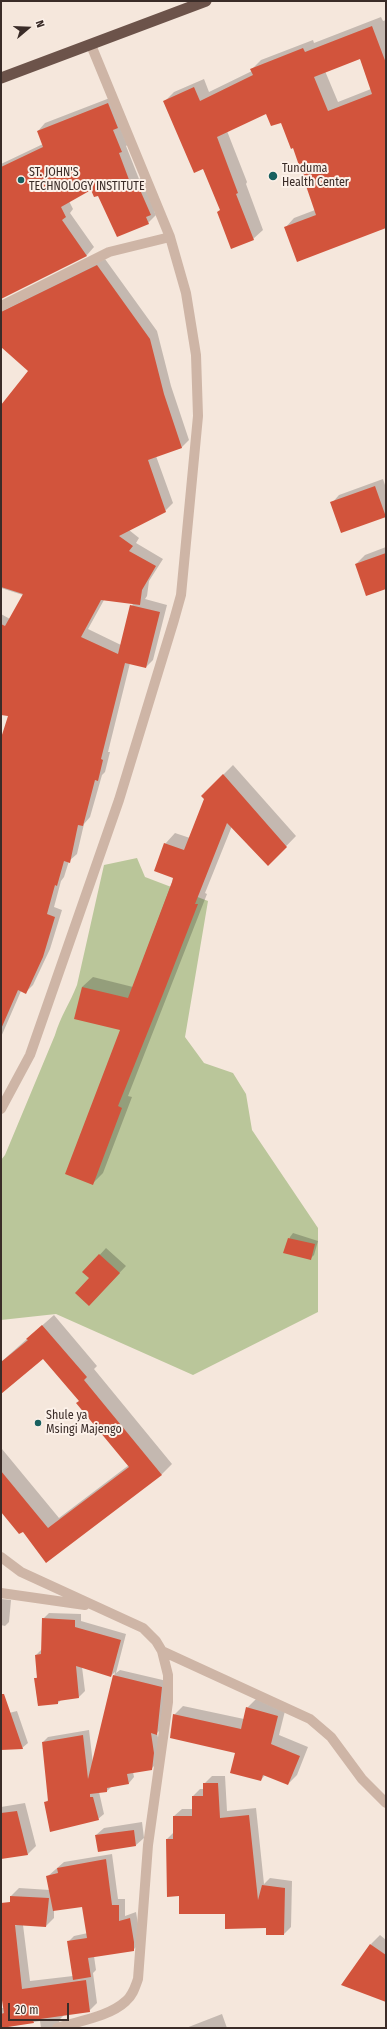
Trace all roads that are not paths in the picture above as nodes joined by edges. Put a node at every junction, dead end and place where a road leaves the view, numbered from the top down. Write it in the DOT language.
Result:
graph roads {
  1 [pos="206,1"];
  2 [pos="91,45"];
  3 [pos="1,78"];
  4 [pos="170,237"];
  5 [pos="1,306"];
  6 [pos="1,1109"];
  7 [pos="1,1557"];
  8 [pos="1,1594"];
  9 [pos="95,1607"];
  10 [pos="162,1651"];
  11 [pos="386,1803"];
  12 [pos="57,2028"];
  1 -- 2 [label="highway"];
  2 -- 3 [label="highway"];
  2 -- 4 [label="street"];
  4 -- 5 [label="street"];
  4 -- 6 [label="street"];
  7 -- 9 [label="street"];
  8 -- 9 [label="street"];
  9 -- 10 [label="street"];
  10 -- 11 [label="street"];
  10 -- 12 [label="street"];
}
